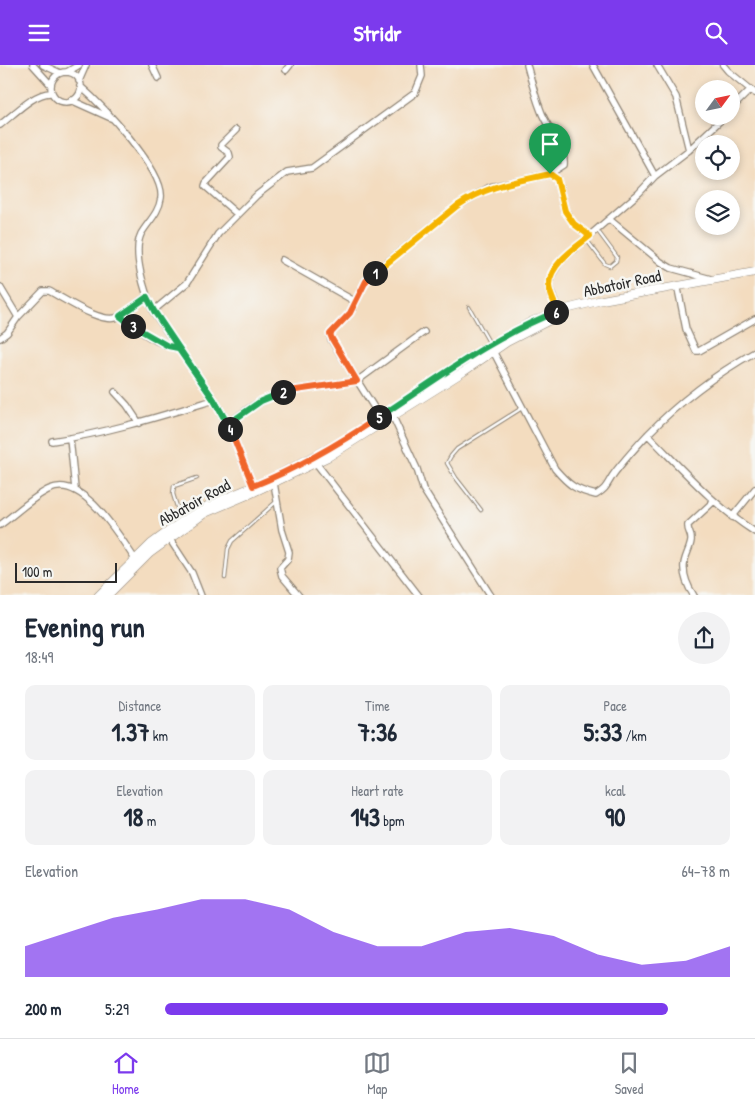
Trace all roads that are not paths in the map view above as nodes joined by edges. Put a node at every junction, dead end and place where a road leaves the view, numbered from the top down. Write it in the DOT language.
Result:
graph roads {
  1 [pos="33,65"];
  2 [pos="42,65"];
  3 [pos="80,65"];
  4 [pos="86,65"];
  5 [pos="152,65"];
  6 [pos="420,65"];
  7 [pos="527,65"];
  8 [pos="593,65"];
  9 [pos="657,65"];
  10 [pos="723,65"];
  11 [pos="67,72"];
  12 [pos="60,73"];
  13 [pos="158,78"];
  14 [pos="80,83"];
  15 [pos="51,85"];
  16 [pos="752,92"];
  17 [pos="52,93"];
  18 [pos="72,101"];
  19 [pos="740,102"];
  20 [pos="112,119"];
  21 [pos="0,125"];
  22 [pos="715,125"];
  23 [pos="236,130"];
  24 [pos="689,150"];
  25 [pos="550,174"];
  26 [pos="655,176"];
  27 [pos="237,213"];
  28 [pos="609,219"];
  29 [pos="597,230"];
  30 [pos="588,238"];
  31 [pos="282,260"];
  32 [pos="755,272"];
  33 [pos="755,276"];
  34 [pos="712,279"];
  35 [pos="0,287"];
  36 [pos="678,289"];
  37 [pos="147,297"];
  38 [pos="356,302"];
  39 [pos="469,307"];
  40 [pos="154,311"];
  41 [pos="558,311"];
  42 [pos="120,316"];
  43 [pos="18,317"];
  44 [pos="755,319"];
  45 [pos="424,332"];
  46 [pos="0,338"];
  47 [pos="178,348"];
  48 [pos="492,349"];
  49 [pos="755,352"];
  50 [pos="357,381"];
  51 [pos="115,391"];
  52 [pos="214,400"];
  53 [pos="522,408"];
  54 [pos="380,417"];
  55 [pos="393,417"];
  56 [pos="139,423"];
  57 [pos="228,424"];
  58 [pos="648,435"];
  59 [pos="70,438"];
  60 [pos="52,441"];
  61 [pos="316,463"];
  62 [pos="197,478"];
  63 [pos="274,483"];
  64 [pos="253,486"];
  65 [pos="75,489"];
  66 [pos="755,489"];
  67 [pos="277,501"];
  68 [pos="714,501"];
  69 [pos="481,510"];
  70 [pos="732,517"];
  71 [pos="181,522"];
  72 [pos="0,525"];
  73 [pos="755,533"];
  74 [pos="169,538"];
  75 [pos="135,559"];
  76 [pos="224,578"];
  77 [pos="98,595"];
  78 [pos="107,595"];
  79 [pos="201,595"];
  80 [pos="299,595"];
  81 [pos="419,595"];
  82 [pos="491,595"];
  83 [pos="694,595"];
  1 -- 15 [label="street"];
  2 -- 12 [label="street"];
  3 -- 11 [label="street"];
  4 -- 14 [label="street"];
  5 -- 13 [label="street"];
  6 -- 27 [label="street"];
  7 -- 25 [label="street"];
  8 -- 26 [label="street"];
  9 -- 24 [label="street"];
  10 -- 16 [label="street"];
  11 -- 12 [label="street"];
  11 -- 14 [label="street"];
  12 -- 15 [label="street"];
  14 -- 18 [label="street"];
  14 -- 20 [label="street"];
  15 -- 17 [label="street"];
  16 -- 19 [label="street"];
  17 -- 18 [label="street"];
  17 -- 21 [label="street"];
  18 -- 20 [label="street"];
  20 -- 37 [label="street"];
  22 -- 24 [label="street"];
  23 -- 27 [label="street"];
  24 -- 26 [label="street"];
  25 -- 30 [label="street"];
  25 -- 38 [label="street"];
  26 -- 28 [label="street"];
  27 -- 40 [label="street"];
  28 -- 29 [label="street"];
  28 -- 34 [label="street"];
  29 -- 30 [label="street"];
  29 -- 30 [label="lane"];
  30 -- 41 [label="street"];
  31 -- 38 [label="street"];
  32 -- 34 [label="street, Abbatoir Road"];
  33 -- 36 [label="street, Abbatoir Road"];
  34 -- 41 [label="street, Abbatoir Road"];
  35 -- 43 [label="street"];
  36 -- 44 [label="street"];
  36 -- 48 [label="street, Abbatoir Road"];
  37 -- 40 [label="street"];
  37 -- 42 [label="street"];
  38 -- 50 [label="street"];
  39 -- 48 [label="lane"];
  40 -- 47 [label="street"];
  41 -- 48 [label="street, Abbatoir Road"];
  42 -- 43 [label="street"];
  42 -- 47 [label="street"];
  43 -- 46 [label="street"];
  45 -- 50 [label="street"];
  47 -- 52 [label="street"];
  48 -- 53 [label="street"];
  48 -- 54 [label="street, Abbatoir Road"];
  48 -- 55 [label="street, Abbatoir Road"];
  49 -- 58 [label="street"];
  50 -- 54 [label="street"];
  50 -- 57 [label="street"];
  51 -- 56 [label="street"];
  52 -- 56 [label="street"];
  52 -- 57 [label="street"];
  53 -- 58 [label="street"];
  53 -- 69 [label="lane"];
  54 -- 64 [label="street, Abbatoir Road"];
  55 -- 61 [label="street, Abbatoir Road"];
  55 -- 82 [label="street"];
  56 -- 59 [label="street"];
  57 -- 64 [label="street"];
  58 -- 68 [label="street"];
  59 -- 60 [label="street"];
  59 -- 65 [label="street"];
  61 -- 63 [label="street, Abbatoir Road"];
  61 -- 81 [label="street"];
  62 -- 71 [label="lane"];
  63 -- 67 [label="street"];
  63 -- 74 [label="street, Abbatoir Road"];
  64 -- 71 [label="street, Abbatoir Road"];
  65 -- 72 [label="street"];
  65 -- 75 [label="street"];
  66 -- 70 [label="street"];
  67 -- 76 [label="lane"];
  67 -- 80 [label="street"];
  68 -- 70 [label="street"];
  68 -- 83 [label="street"];
  70 -- 73 [label="street"];
  71 -- 75 [label="street, Abbatoir Road"];
  74 -- 78 [label="street, Abbatoir Road"];
  74 -- 79 [label="street"];
  75 -- 77 [label="street, Abbatoir Road"];
}
